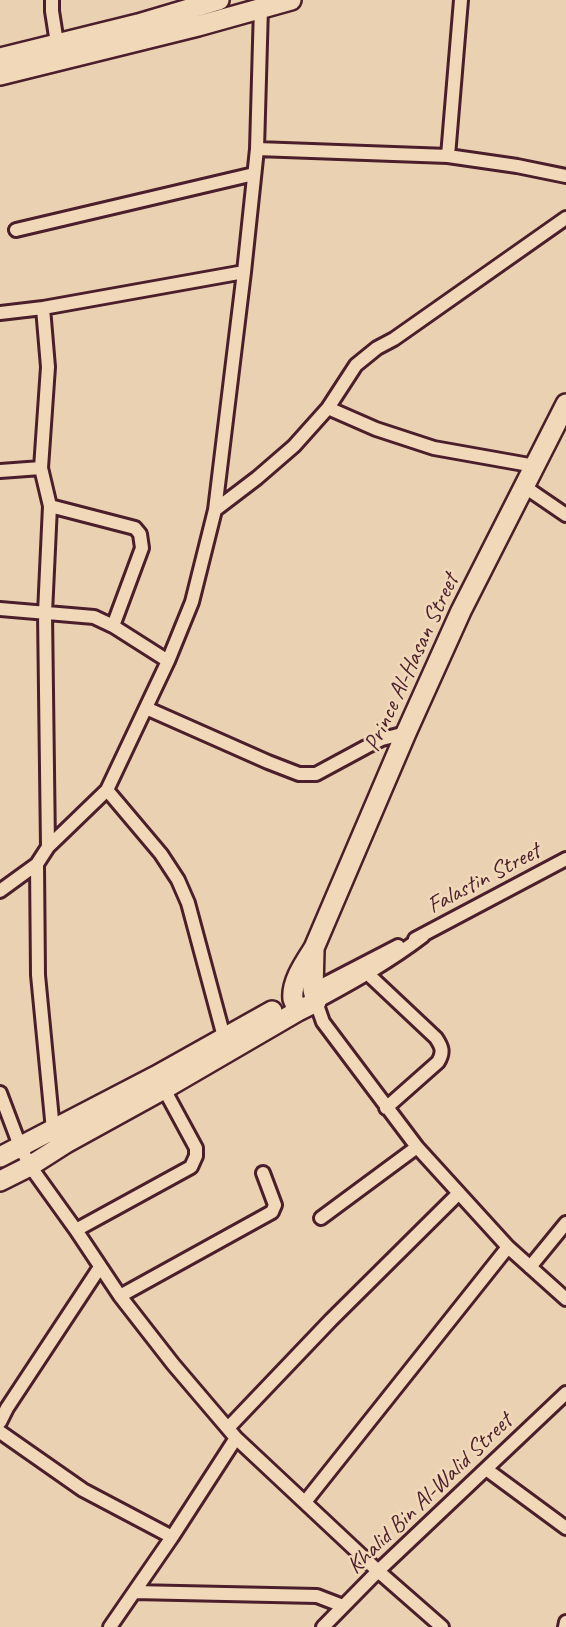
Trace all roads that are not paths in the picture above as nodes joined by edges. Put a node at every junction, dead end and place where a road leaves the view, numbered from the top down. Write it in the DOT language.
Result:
graph roads {
  1 [pos="52,0"];
  2 [pos="219,0"];
  3 [pos="291,0"];
  4 [pos="461,0"];
  5 [pos="261,7"];
  6 [pos="57,43"];
  7 [pos="0,58"];
  8 [pos="0,75"];
  9 [pos="257,149"];
  10 [pos="448,156"];
  11 [pos="254,174"];
  12 [pos="566,176"];
  13 [pos="566,218"];
  14 [pos="16,230"];
  15 [pos="244,272"];
  16 [pos="0,298"];
  17 [pos="43,308"];
  18 [pos="1,313"];
  19 [pos="566,404"];
  20 [pos="328,408"];
  21 [pos="535,466"];
  22 [pos="41,468"];
  23 [pos="0,471"];
  24 [pos="525,487"];
  25 [pos="50,506"];
  26 [pos="215,510"];
  27 [pos="566,515"];
  28 [pos="0,609"];
  29 [pos="45,613"];
  30 [pos="113,626"];
  31 [pos="168,661"];
  32 [pos="146,708"];
  33 [pos="406,733"];
  34 [pos="107,790"];
  35 [pos="48,847"];
  36 [pos="566,859"];
  37 [pos="37,864"];
  38 [pos="0,891"];
  39 [pos="423,936"];
  40 [pos="368,974"];
  41 [pos="305,1001"];
  42 [pos="323,1022"];
  43 [pos="224,1037"];
  44 [pos="164,1089"];
  45 [pos="0,1093"];
  46 [pos="386,1108"];
  47 [pos="53,1130"];
  48 [pos="20,1146"];
  49 [pos="416,1147"];
  50 [pos="0,1157"];
  51 [pos="30,1166"];
  52 [pos="263,1173"];
  53 [pos="0,1181"];
  54 [pos="459,1193"];
  55 [pos="321,1218"];
  56 [pos="566,1223"];
  57 [pos="76,1230"];
  58 [pos="508,1247"];
  59 [pos="100,1267"];
  60 [pos="530,1268"];
  61 [pos="120,1296"];
  62 [pos="566,1298"];
  63 [pos="566,1393"];
  64 [pos="0,1422"];
  65 [pos="0,1432"];
  66 [pos="232,1433"];
  67 [pos="486,1469"];
  68 [pos="305,1502"];
  69 [pos="566,1528"];
  70 [pos="172,1537"];
  71 [pos="378,1571"];
  72 [pos="134,1592"];
  73 [pos="343,1606"];
  74 [pos="566,1622"];
  75 [pos="110,1627"];
  76 [pos="323,1627"];
  77 [pos="443,1627"];
  78 [pos="565,1627"];
  1 -- 6 [label="street"];
  2 -- 6 [label="main road"];
  3 -- 5 [label="main road"];
  4 -- 10 [label="street"];
  5 -- 8 [label="main road"];
  5 -- 9 [label="street"];
  6 -- 7 [label="main road"];
  9 -- 10 [label="street"];
  9 -- 11 [label="street"];
  10 -- 12 [label="street"];
  11 -- 14 [label="street"];
  11 -- 15 [label="street"];
  13 -- 20 [label="street"];
  15 -- 17 [label="street"];
  15 -- 26 [label="street"];
  16 -- 18 [label="street"];
  17 -- 18 [label="street"];
  17 -- 22 [label="street"];
  19 -- 21 [label="main road, Prince Al-Hasan Street"];
  20 -- 21 [label="street"];
  20 -- 26 [label="street"];
  21 -- 24 [label="main road, Prince Al-Hasan Street"];
  22 -- 23 [label="street"];
  22 -- 25 [label="street"];
  24 -- 27 [label="street"];
  24 -- 33 [label="main road, Prince Al-Hasan Street"];
  25 -- 29 [label="street"];
  25 -- 30 [label="street"];
  26 -- 31 [label="street"];
  28 -- 29 [label="street"];
  29 -- 30 [label="street"];
  29 -- 35 [label="street"];
  30 -- 31 [label="street"];
  31 -- 32 [label="street"];
  32 -- 33 [label="street"];
  32 -- 34 [label="street"];
  33 -- 41 [label="main road, Prince Al-Hasan Street"];
  34 -- 35 [label="street"];
  34 -- 43 [label="street"];
  35 -- 37 [label="street"];
  36 -- 39 [label="street, Falastin Street"];
  37 -- 38 [label="street"];
  37 -- 47 [label="street"];
  39 -- 40 [label="street, Falastin Street"];
  39 -- 41 [label="street, Falastin Street"];
  40 -- 41 [label="street, Falastin Street"];
  40 -- 46 [label="street"];
  41 -- 42 [label="street"];
  41 -- 42 [label="street"];
  41 -- 43 [label="main road"];
  41 -- 44 [label="main road"];
  42 -- 46 [label="street"];
  43 -- 47 [label="main road"];
  44 -- 51 [label="main road"];
  44 -- 57 [label="street"];
  45 -- 48 [label="street"];
  46 -- 49 [label="street"];
  47 -- 48 [label="main road"];
  48 -- 50 [label="main road"];
  48 -- 51 [label="street"];
  49 -- 54 [label="street"];
  49 -- 55 [label="street"];
  51 -- 53 [label="main road"];
  51 -- 57 [label="street"];
  52 -- 61 [label="street"];
  54 -- 58 [label="street"];
  54 -- 66 [label="street"];
  56 -- 60 [label="street"];
  57 -- 59 [label="street"];
  58 -- 60 [label="street"];
  58 -- 68 [label="street"];
  59 -- 61 [label="street"];
  59 -- 64 [label="street"];
  60 -- 62 [label="street"];
  61 -- 66 [label="street"];
  63 -- 67 [label="street, Khalid Bin Al-Walid Street"];
  65 -- 70 [label="street"];
  66 -- 68 [label="street"];
  66 -- 70 [label="street"];
  67 -- 69 [label="street"];
  67 -- 71 [label="street, Khalid Bin Al-Walid Street"];
  68 -- 71 [label="street"];
  70 -- 72 [label="street"];
  71 -- 73 [label="street, Khalid Bin Al-Walid Street"];
  71 -- 77 [label="street"];
  72 -- 73 [label="street"];
  72 -- 75 [label="street"];
  73 -- 76 [label="street, Khalid Bin Al-Walid Street"];
  74 -- 78 [label="street"];
}
